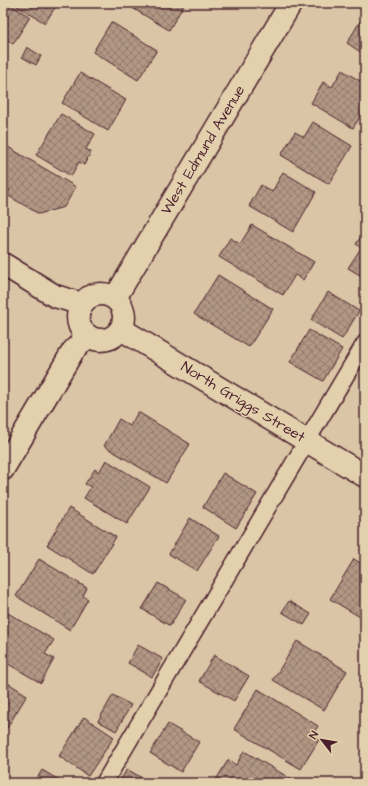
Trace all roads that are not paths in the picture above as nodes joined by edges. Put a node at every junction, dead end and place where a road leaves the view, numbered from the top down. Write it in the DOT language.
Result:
graph roads {
  1 [pos="291,3"];
  2 [pos="3,264"];
  3 [pos="115,298"];
  4 [pos="82,304"];
  5 [pos="121,329"];
  6 [pos="88,336"];
  7 [pos="365,343"];
  8 [pos="306,441"];
  9 [pos="3,470"];
  10 [pos="365,476"];
  11 [pos="104,783"];
  1 -- 3 [label="street, West Edmund Avenue"];
  2 -- 4 [label="street"];
  3 -- 4 [label="street"];
  3 -- 5 [label="street"];
  4 -- 6 [label="street"];
  5 -- 6 [label="street"];
  5 -- 8 [label="street, North Griggs Street"];
  6 -- 9 [label="street"];
  7 -- 8 [label="lane"];
  8 -- 10 [label="street, North Griggs Street"];
  8 -- 11 [label="lane"];
}
